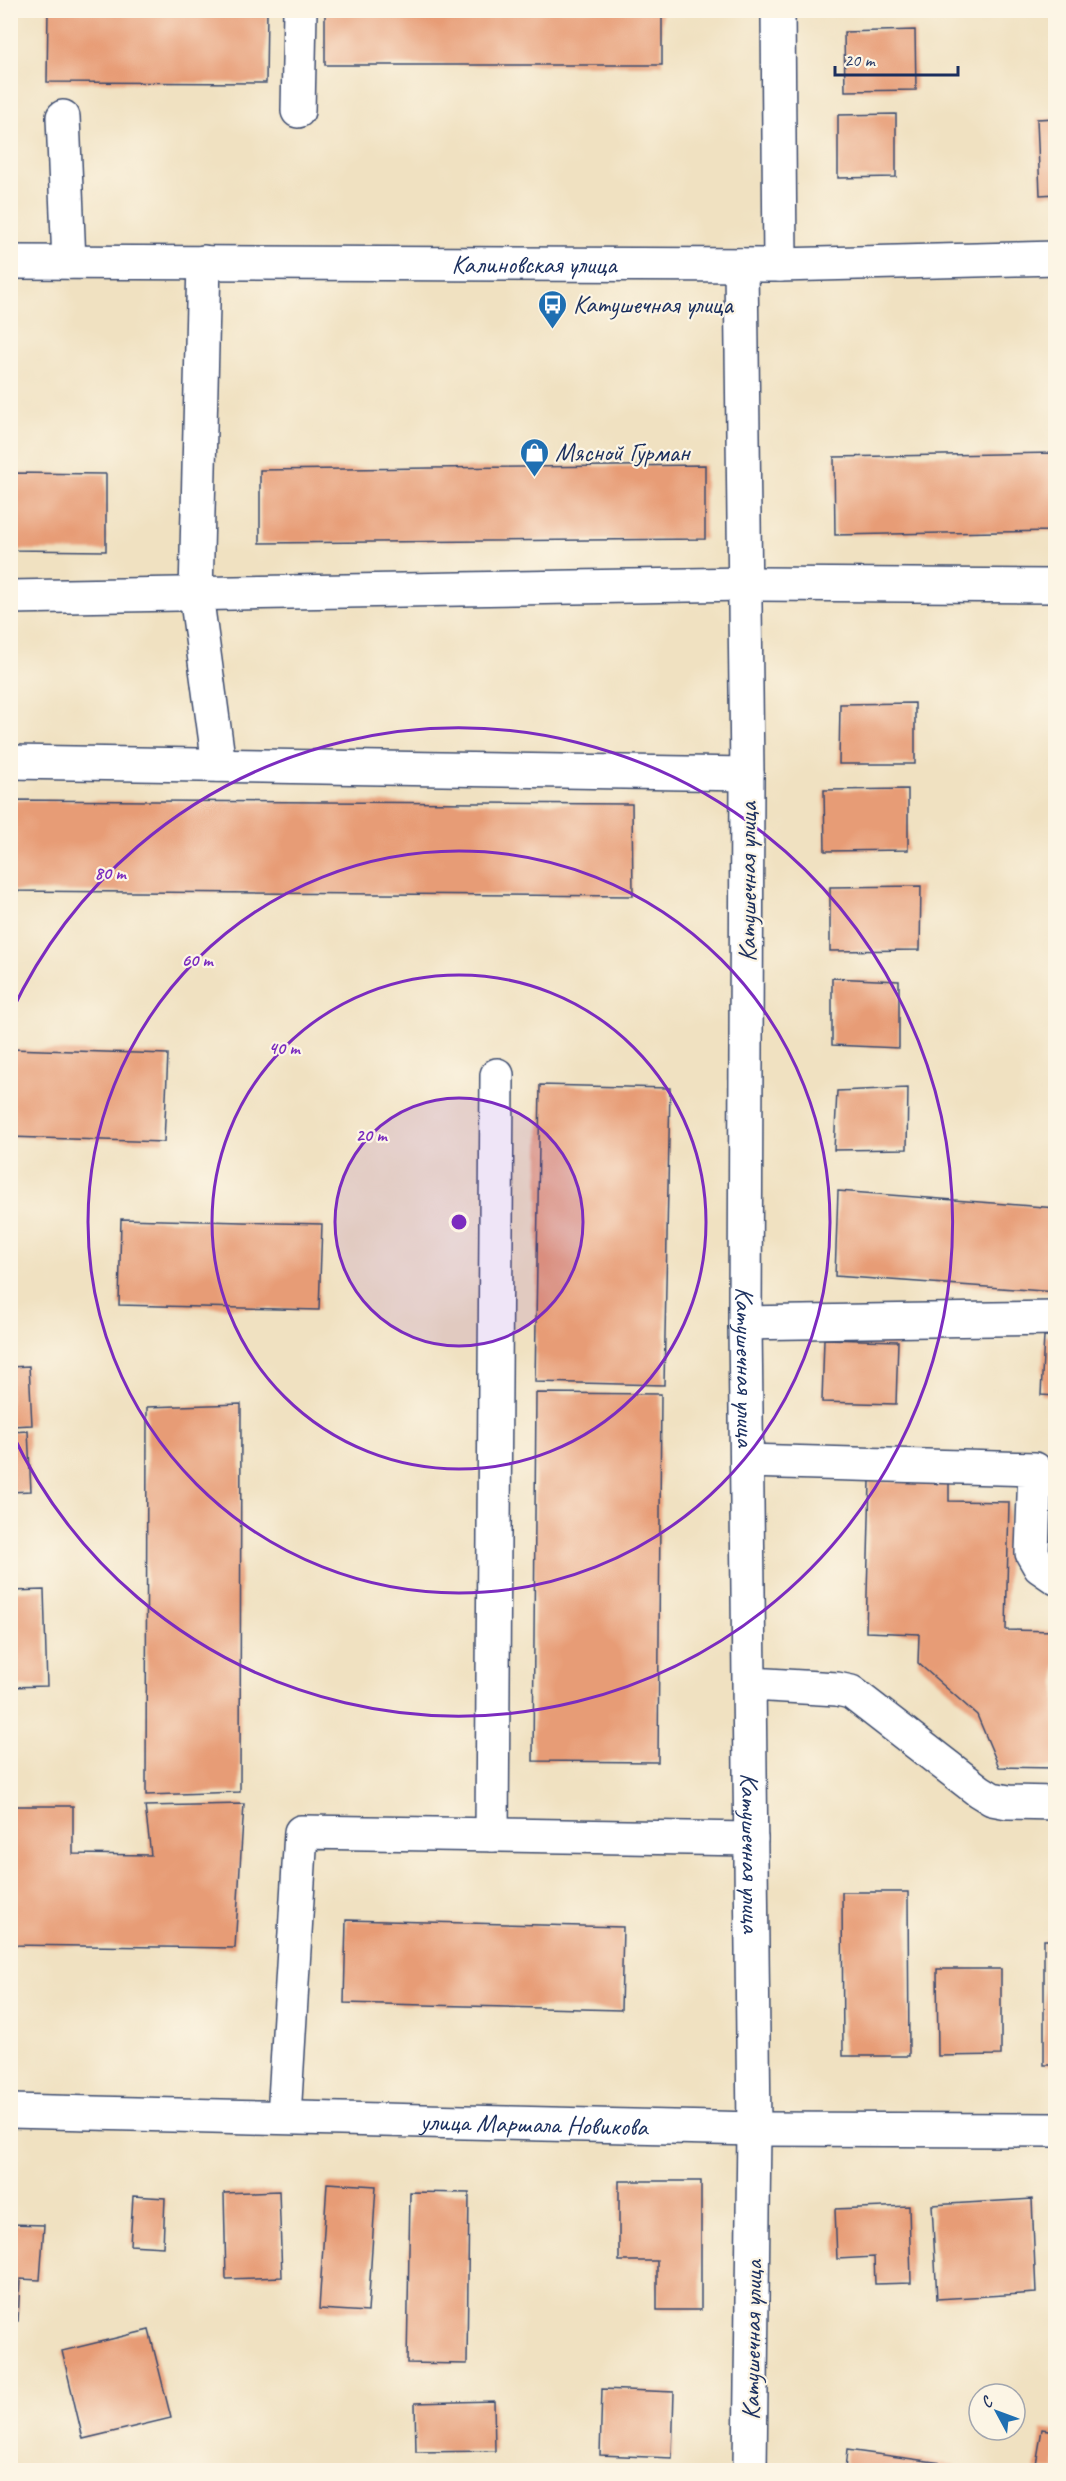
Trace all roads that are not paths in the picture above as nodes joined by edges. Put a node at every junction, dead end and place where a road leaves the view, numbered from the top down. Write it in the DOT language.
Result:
graph roads {
  1 [pos="300,10"];
  2 [pos="778,10"];
  3 [pos="298,111"];
  4 [pos="63,117"];
  5 [pos="1056,258"];
  6 [pos="10,262"];
  7 [pos="69,262"];
  8 [pos="204,262"];
  9 [pos="741,265"];
  10 [pos="780,265"];
  11 [pos="746,584"];
  12 [pos="1056,586"];
  13 [pos="196,594"];
  14 [pos="10,597"];
  15 [pos="10,762"];
  16 [pos="219,765"];
  17 [pos="747,774"];
  18 [pos="497,1076"];
  19 [pos="1056,1318"];
  20 [pos="745,1323"];
  21 [pos="747,1461"];
  22 [pos="1045,1469"];
  23 [pos="1056,1578"];
  24 [pos="750,1684"];
  25 [pos="1056,1803"];
  26 [pos="492,1835"];
  27 [pos="751,1839"];
  28 [pos="10,2111"];
  29 [pos="284,2117"];
  30 [pos="754,2128"];
  31 [pos="1056,2130"];
  32 [pos="750,2470"];
  1 -- 3 [label="street"];
  2 -- 10 [label="street"];
  4 -- 7 [label="street"];
  5 -- 10 [label="street, Калиновская улица"];
  6 -- 7 [label="street, Калиновская улица"];
  7 -- 8 [label="street, Калиновская улица"];
  8 -- 9 [label="street, Калиновская улица"];
  8 -- 13 [label="street"];
  9 -- 10 [label="street, Калиновская улица"];
  9 -- 11 [label="street, Катушечная улица"];
  11 -- 12 [label="street"];
  11 -- 13 [label="street"];
  11 -- 17 [label="street, Катушечная улица"];
  13 -- 14 [label="street"];
  13 -- 16 [label="street"];
  15 -- 16 [label="street"];
  16 -- 17 [label="street"];
  17 -- 20 [label="street, Катушечная улица"];
  18 -- 26 [label="street"];
  19 -- 20 [label="street"];
  20 -- 21 [label="street, Катушечная улица"];
  21 -- 22 [label="street"];
  21 -- 24 [label="street, Катушечная улица"];
  22 -- 23 [label="street"];
  24 -- 25 [label="street"];
  24 -- 27 [label="street, Катушечная улица"];
  26 -- 27 [label="street"];
  26 -- 29 [label="street"];
  27 -- 30 [label="street, Катушечная улица"];
  28 -- 29 [label="street, улица Маршала Новикова"];
  29 -- 30 [label="street, улица Маршала Новикова"];
  30 -- 31 [label="street, улица Маршала Новикова"];
  30 -- 32 [label="street, Катушечная улица"];
}
